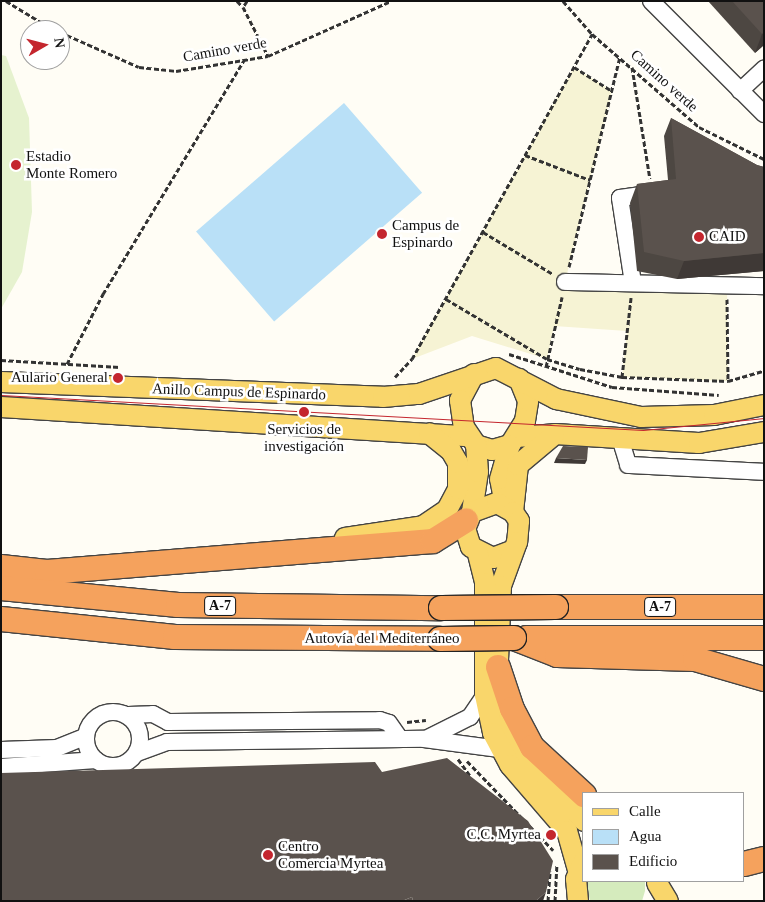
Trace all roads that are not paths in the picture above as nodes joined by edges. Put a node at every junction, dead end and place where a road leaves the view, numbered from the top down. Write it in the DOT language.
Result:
graph roads {
  1 [pos="651,1"];
  2 [pos="764,69"];
  3 [pos="740,91"];
  4 [pos="764,114"];
  5 [pos="657,192"];
  6 [pos="565,282"];
  7 [pos="632,284"];
  8 [pos="764,286"];
  9 [pos="474,374"];
  10 [pos="519,379"];
  11 [pos="1,382"];
  12 [pos="764,405"];
  13 [pos="1,407"];
  14 [pos="427,432"];
  15 [pos="764,432"];
  16 [pos="555,434"];
  17 [pos="620,438"];
  18 [pos="472,441"];
  19 [pos="513,441"];
  20 [pos="764,472"];
  21 [pos="510,509"];
  22 [pos="469,516"];
  23 [pos="511,551"];
  24 [pos="248,553"];
  25 [pos="478,554"];
  26 [pos="1,567"];
  27 [pos="1,588"];
  28 [pos="764,607"];
  29 [pos="1,619"];
  30 [pos="764,638"];
  31 [pos="557,646"];
  32 [pos="498,667"];
  33 [pos="764,679"];
  34 [pos="485,695"];
  35 [pos="128,715"];
  36 [pos="139,728"];
  37 [pos="86,736"];
  38 [pos="424,739"];
  39 [pos="400,740"];
  40 [pos="167,742"];
  41 [pos="499,749"];
  42 [pos="1,750"];
  43 [pos="137,753"];
  44 [pos="96,760"];
  45 [pos="1,767"];
  46 [pos="582,793"];
  47 [pos="582,819"];
  48 [pos="764,843"];
  49 [pos="745,848"];
  50 [pos="764,859"];
  51 [pos="745,864"];
  52 [pos="581,866"];
  53 [pos="656,888"];
  54 [pos="576,899"];
  55 [pos="668,901"];
  1 -- 3 [label="street"];
  2 -- 3 [label="street"];
  3 -- 4 [label="street"];
  5 -- 7 [label="street"];
  6 -- 7 [label="street"];
  7 -- 8 [label="street"];
  9 -- 10 [label="main road, Anillo Campus de Espinardo"];
  9 -- 11 [label="main road, Anillo Campus de Espinardo"];
  9 -- 18 [label="main road"];
  10 -- 12 [label="main road, Anillo Campus de Espinardo"];
  10 -- 19 [label="main road"];
  13 -- 14 [label="main road, Anillo Campus de Espinardo"];
  14 -- 18 [label="main road, Anillo Campus de Espinardo"];
  14 -- 24 [label="main road"];
  15 -- 17 [label="main road, Anillo Campus de Espinardo"];
  16 -- 17 [label="main road, Anillo Campus de Espinardo"];
  16 -- 19 [label="main road, Anillo Campus de Espinardo"];
  16 -- 21 [label="main road"];
  17 -- 20 [label="street"];
  18 -- 19 [label="main road, Anillo Campus de Espinardo"];
  18 -- 22 [label="main road"];
  19 -- 21 [label="main road"];
  21 -- 22 [label="main road"];
  21 -- 23 [label="main road"];
  22 -- 24 [label="highway"];
  22 -- 25 [label="main road"];
  23 -- 25 [label="main road"];
  23 -- 32 [label="main road"];
  24 -- 26 [label="highway"];
  25 -- 34 [label="main road"];
  27 -- 28 [label="highway, A-7, bridge"];
  29 -- 31 [label="highway, Autovía del Mediterráneo / A-7, bridge"];
  30 -- 31 [label="highway, A-7"];
  31 -- 33 [label="highway"];
  32 -- 46 [label="highway"];
  32 -- 47 [label="main road"];
  34 -- 38 [label="street"];
  34 -- 41 [label="main road"];
  35 -- 36 [label="street"];
  35 -- 37 [label="street"];
  35 -- 39 [label="street"];
  36 -- 40 [label="street"];
  36 -- 43 [label="street"];
  37 -- 42 [label="street"];
  37 -- 44 [label="street"];
  38 -- 39 [label="street"];
  38 -- 41 [label="street"];
  39 -- 40 [label="street"];
  40 -- 43 [label="street"];
  41 -- 52 [label="main road"];
  43 -- 44 [label="street"];
  44 -- 45 [label="street"];
  48 -- 49 [label="highway"];
  50 -- 51 [label="highway"];
  52 -- 54 [label="main road"];
  53 -- 55 [label="main road"];
}
